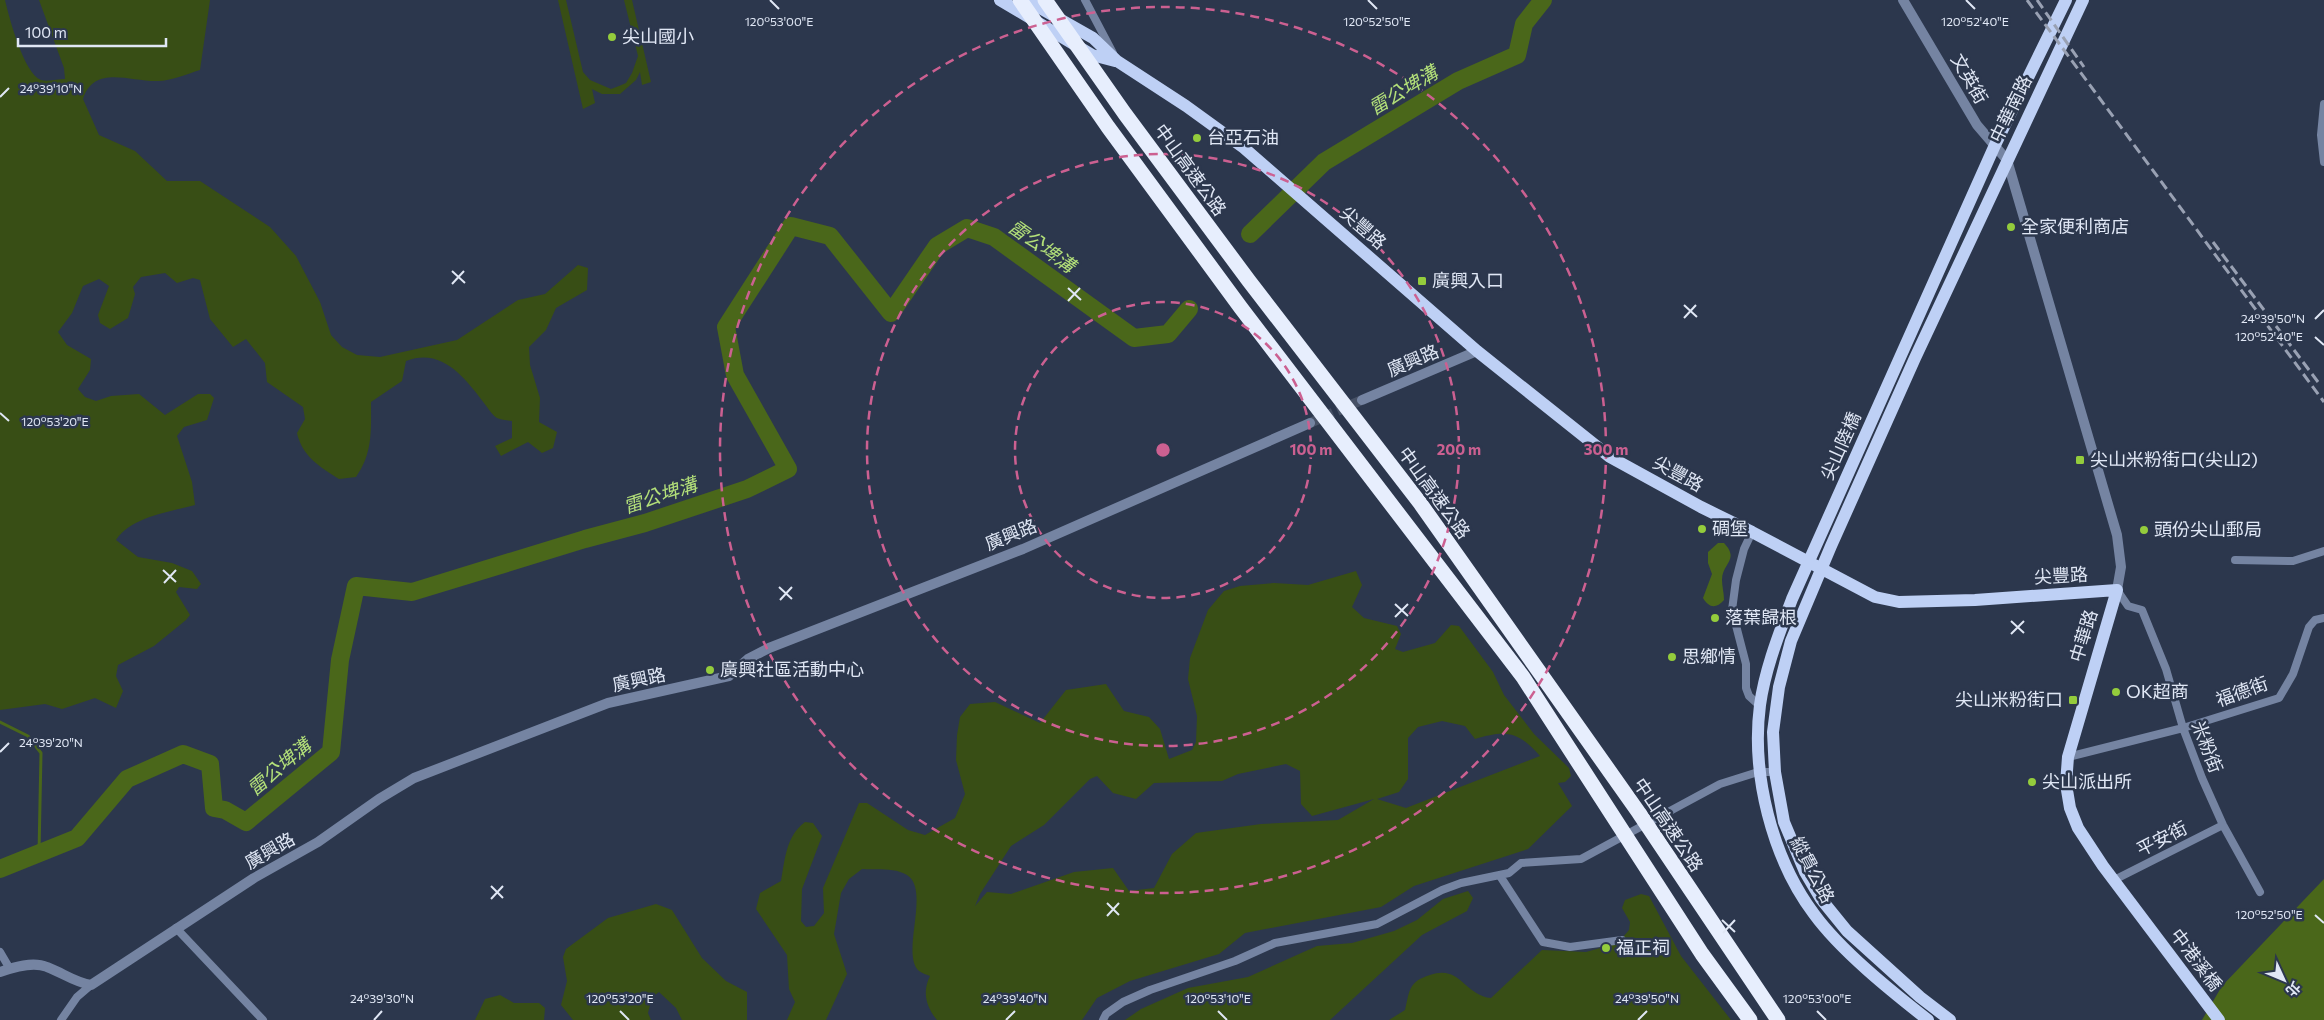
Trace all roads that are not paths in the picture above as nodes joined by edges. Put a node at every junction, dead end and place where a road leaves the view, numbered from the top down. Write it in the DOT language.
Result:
graph roads {
  1 [pos="1000,0"];
  2 [pos="1020,0"];
  3 [pos="1026,0"];
  4 [pos="1045,0"];
  5 [pos="1085,0"];
  6 [pos="1903,0"];
  7 [pos="2083,0"];
  8 [pos="2064,4"];
  9 [pos="1117,61"];
  10 [pos="2324,104"];
  11 [pos="1995,145"];
  12 [pos="2006,160"];
  13 [pos="2324,162"];
  14 [pos="1477,351"];
  15 [pos="1362,400"];
  16 [pos="1310,423"];
  17 [pos="1752,532"];
  18 [pos="2324,551"];
  19 [pos="2235,560"];
  20 [pos="2117,590"];
  21 [pos="2324,618"];
  22 [pos="1760,706"];
  23 [pos="2182,728"];
  24 [pos="2068,757"];
  25 [pos="1758,772"];
  26 [pos="1776,772"];
  27 [pos="2223,825"];
  28 [pos="1500,876"];
  29 [pos="2114,880"];
  30 [pos="2260,892"];
  31 [pos="2146,922"];
  32 [pos="176,928"];
  33 [pos="1622,940"];
  34 [pos="0,952"];
  35 [pos="5,971"];
  36 [pos="91,985"];
  37 [pos="1918,995"];
  38 [pos="1908,1005"];
  39 [pos="61,1020"];
  40 [pos="262,1020"];
  41 [pos="1103,1020"];
  42 [pos="1750,1020"];
  43 [pos="1778,1020"];
  44 [pos="1928,1020"];
  45 [pos="1950,1020"];
  46 [pos="2219,1020"];
  1 -- 9 [label="main road"];
  2 -- 42 [label="highway"];
  3 -- 9 [label="main road"];
  4 -- 43 [label="highway, 中山高速公路"];
  5 -- 9 [label="street"];
  6 -- 11 [label="street, 文英街"];
  7 -- 12 [label="main road, 中華南路"];
  8 -- 11 [label="main road, 中華南路"];
  9 -- 14 [label="main road, 尖豐路"];
  10 -- 13 [label="street"];
  11 -- 12 [label="street, 中華路"];
  11 -- 22 [label="main road, 尖山陸橋"];
  12 -- 20 [label="street, 中華路"];
  12 -- 26 [label="main road, 尖山陸橋"];
  14 -- 15 [label="street, 廣興路"];
  14 -- 17 [label="main road, 尖豐路"];
  16 -- 32 [label="street, 廣興路"];
  17 -- 20 [label="main road, 尖豐路"];
  17 -- 22 [label="street"];
  18 -- 19 [label="street"];
  20 -- 23 [label="street, 米粉街"];
  20 -- 24 [label="main road, 中華路"];
  21 -- 23 [label="street, 福德街"];
  22 -- 25 [label="main road, 尖山陸橋"];
  23 -- 24 [label="street, 福德街"];
  23 -- 27 [label="street, 米粉街"];
  24 -- 29 [label="main road, 中華路"];
  25 -- 26 [label="street"];
  25 -- 28 [label="street"];
  25 -- 38 [label="main road, 縱貫公路"];
  26 -- 37 [label="main road, 縱貫公路"];
  27 -- 29 [label="street, 平安街"];
  27 -- 30 [label="street, 米粉街"];
  28 -- 33 [label="street"];
  28 -- 41 [label="street"];
  29 -- 31 [label="main road, 中華路"];
  31 -- 46 [label="main road, 中港溪橋"];
  32 -- 36 [label="street, 廣興路"];
  32 -- 40 [label="street"];
  34 -- 35 [label="street"];
  35 -- 36 [label="street"];
  36 -- 39 [label="street"];
  37 -- 38 [label="main road"];
  37 -- 45 [label="main road, 縱貫公路"];
  38 -- 44 [label="main road, 縱貫公路"];
}
